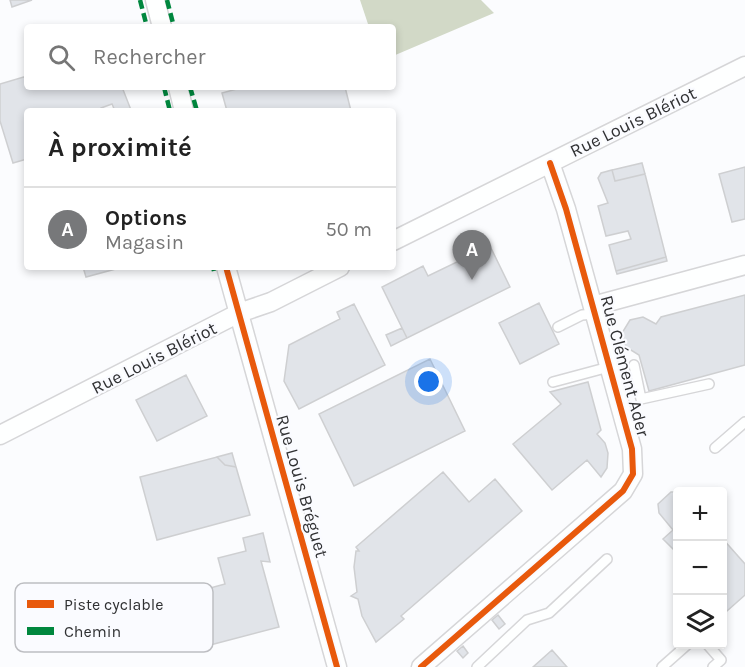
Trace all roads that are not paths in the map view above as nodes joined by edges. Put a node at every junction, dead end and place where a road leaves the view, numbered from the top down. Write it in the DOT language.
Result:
graph roads {
  1 [pos="155,0"];
  2 [pos="161,24"];
  3 [pos="745,66"];
  4 [pos="179,90"];
  5 [pos="183,108"];
  6 [pos="550,163"];
  7 [pos="396,240"];
  8 [pos="745,265"];
  9 [pos="227,270"];
  10 [pos="334,270"];
  11 [pos="594,310"];
  12 [pos="239,313"];
  13 [pos="558,327"];
  14 [pos="634,365"];
  15 [pos="609,367"];
  16 [pos="553,382"];
  17 [pos="638,383"];
  18 [pos="709,384"];
  19 [pos="615,388"];
  20 [pos="745,422"];
  21 [pos="0,435"];
  22 [pos="715,448"];
  23 [pos="608,559"];
  24 [pos="683,649"];
  25 [pos="711,649"];
  26 [pos="425,666"];
  27 [pos="337,667"];
  28 [pos="477,667"];
  29 [pos="663,667"];
  30 [pos="713,667"];
  1 -- 2 [label="street"];
  3 -- 6 [label="street, Rue Louis Blériot"];
  4 -- 5 [label="street"];
  6 -- 7 [label="street, Rue Louis Blériot"];
  6 -- 11 [label="street, Rue Clément Ader"];
  8 -- 11 [label="street"];
  9 -- 12 [label="street, Rue Louis Bréguet"];
  10 -- 12 [label="street, Rue Louis Blériot"];
  11 -- 13 [label="lane"];
  11 -- 15 [label="street, Rue Clément Ader"];
  12 -- 21 [label="street, Rue Louis Blériot"];
  12 -- 27 [label="street, Rue Louis Bréguet"];
  14 -- 17 [label="lane"];
  15 -- 16 [label="lane"];
  15 -- 19 [label="street, Rue Clément Ader"];
  17 -- 18 [label="lane"];
  17 -- 19 [label="lane"];
  19 -- 26 [label="street, Rue Clément Ader"];
  20 -- 22 [label="lane"];
  23 -- 28 [label="lane"];
  24 -- 29 [label="lane"];
  25 -- 30 [label="lane"];
}
